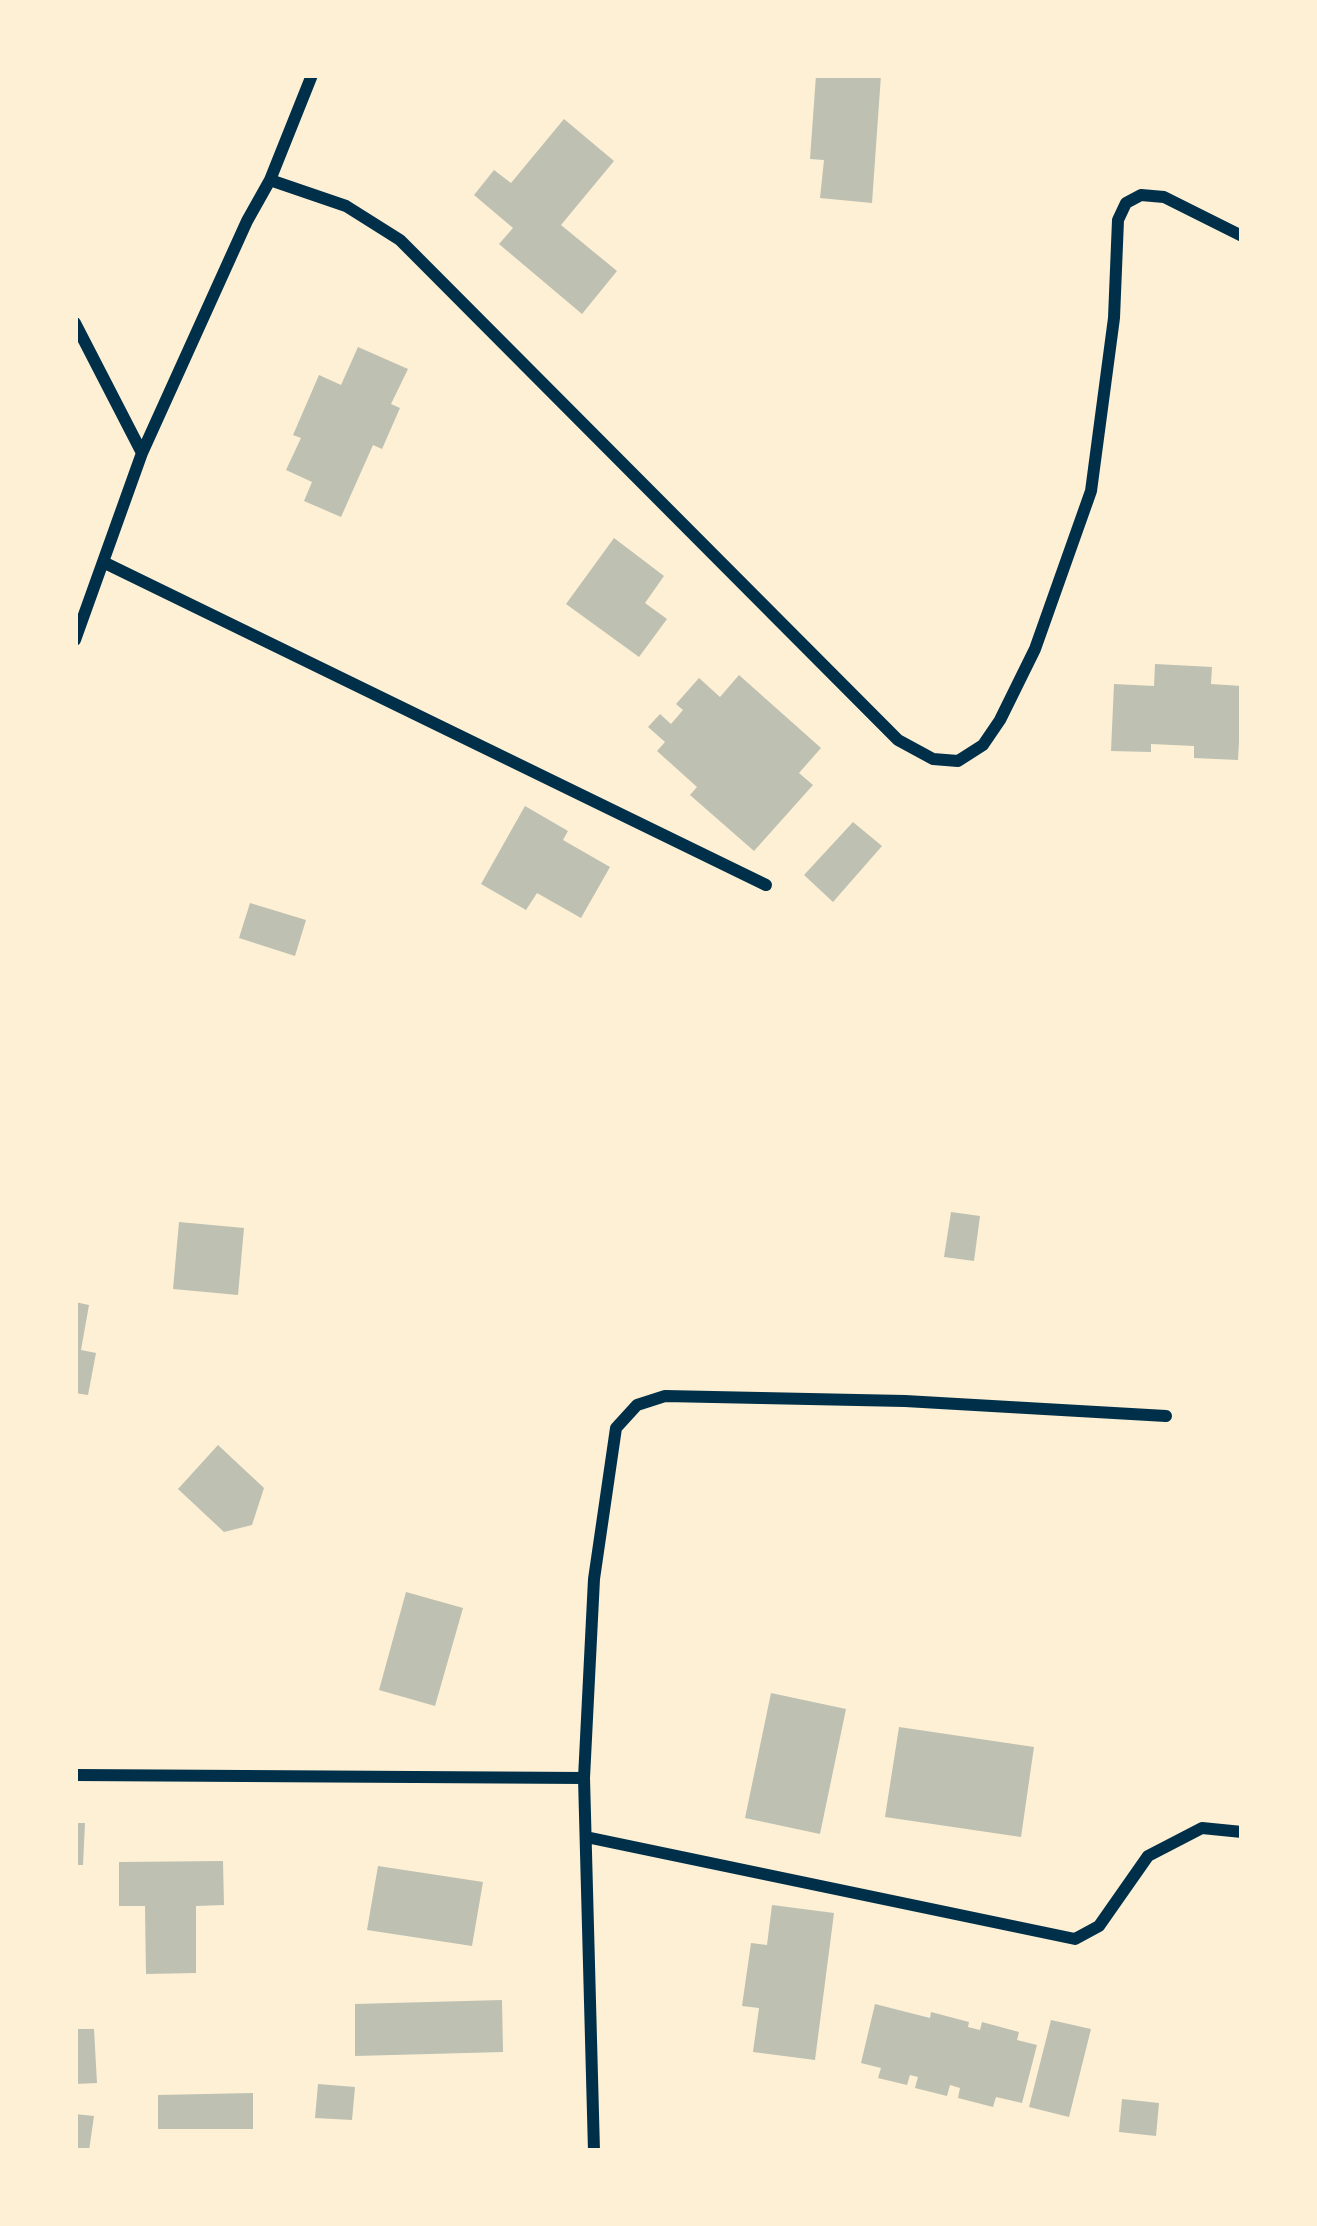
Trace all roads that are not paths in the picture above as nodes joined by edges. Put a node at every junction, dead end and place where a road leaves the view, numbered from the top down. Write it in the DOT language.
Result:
graph roads {
  1 [pos="312,75"];
  2 [pos="270,180"];
  3 [pos="1242,236"];
  4 [pos="75,323"];
  5 [pos="142,453"];
  6 [pos="103,562"];
  7 [pos="75,640"];
  8 [pos="766,885"];
  9 [pos="1166,1417"];
  10 [pos="75,1775"];
  11 [pos="584,1778"];
  12 [pos="1242,1832"];
  13 [pos="586,1838"];
  14 [pos="594,2151"];
  1 -- 2 [label="street"];
  2 -- 3 [label="street"];
  2 -- 5 [label="street"];
  4 -- 5 [label="street"];
  5 -- 6 [label="street"];
  6 -- 7 [label="street"];
  6 -- 8 [label="street"];
  9 -- 11 [label="street"];
  10 -- 11 [label="street"];
  11 -- 13 [label="street"];
  12 -- 13 [label="street"];
  13 -- 14 [label="street"];
}
